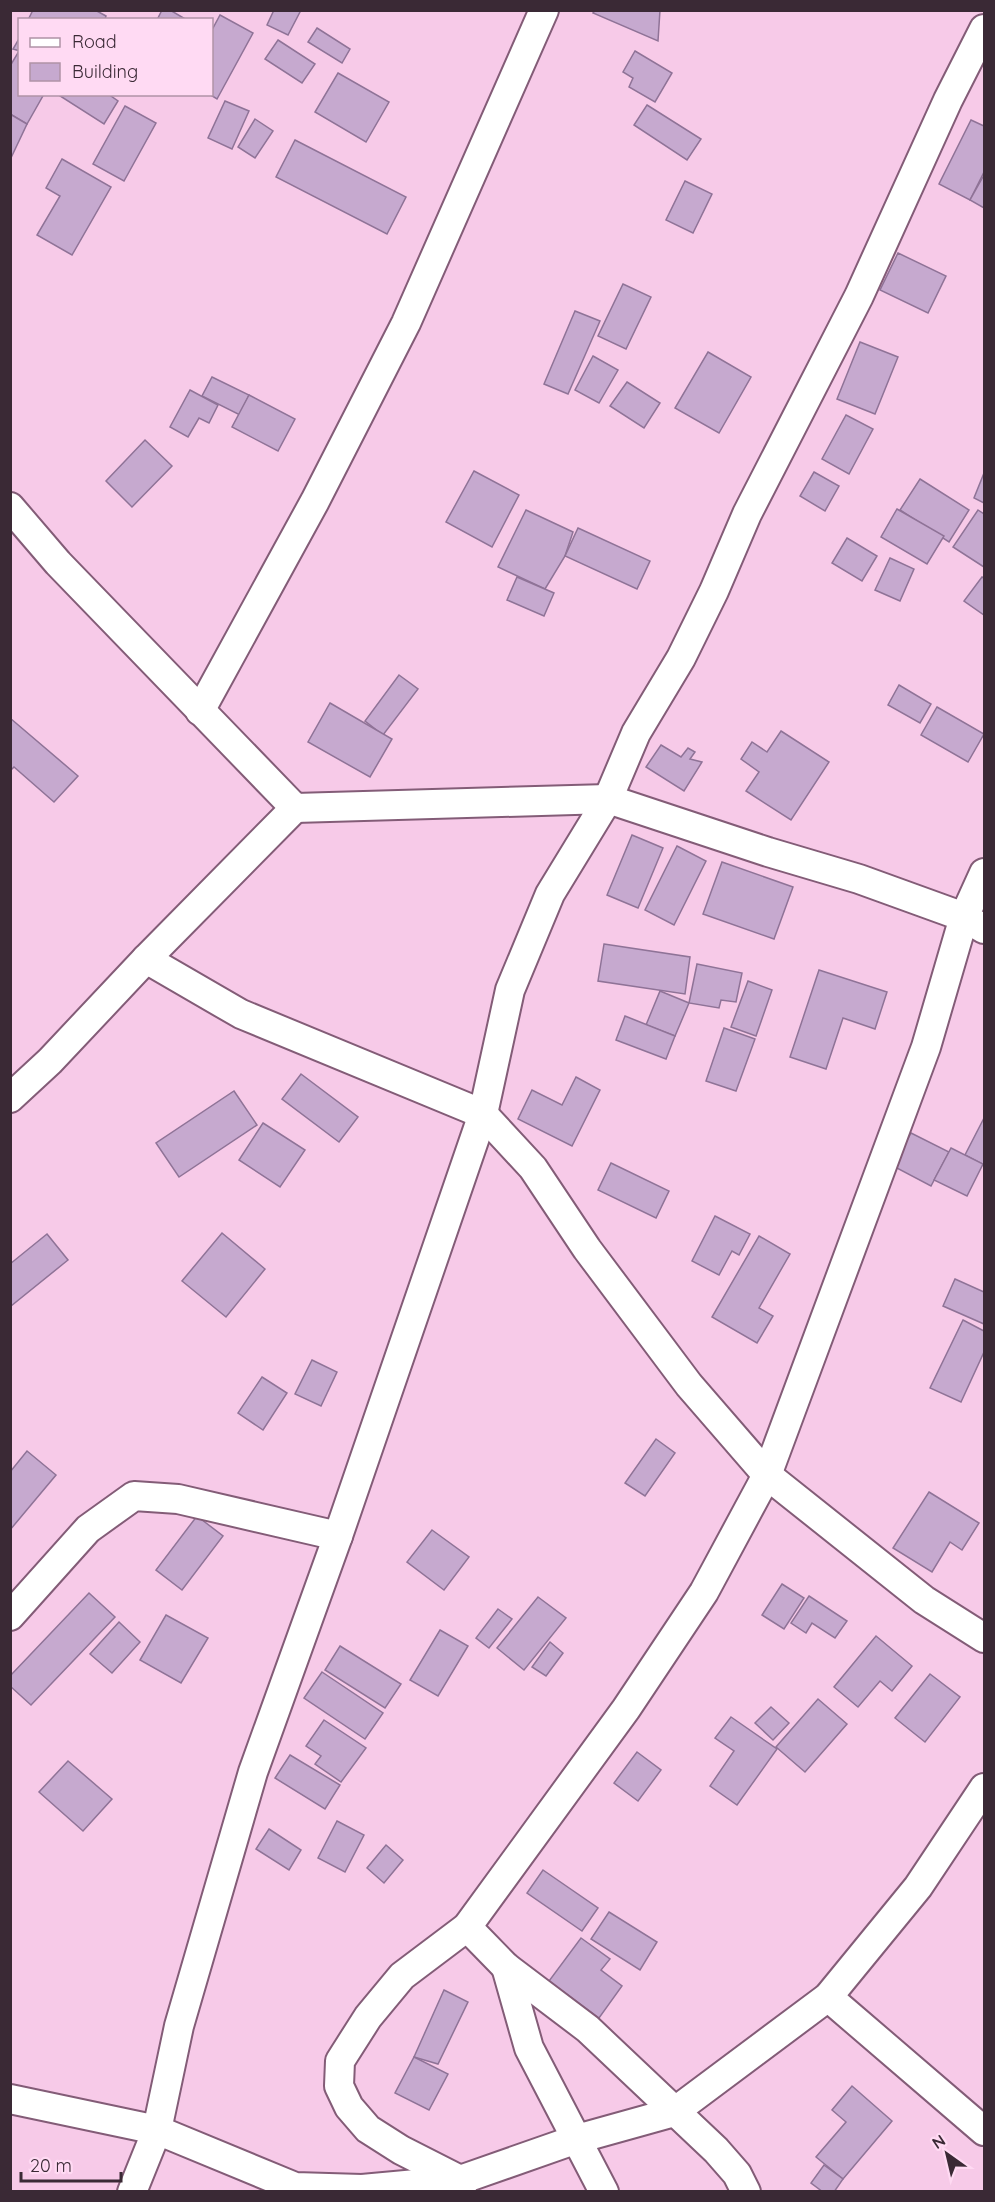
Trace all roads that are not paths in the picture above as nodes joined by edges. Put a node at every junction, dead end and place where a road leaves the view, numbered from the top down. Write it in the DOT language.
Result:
graph roads {
  1 [pos="544,10"];
  2 [pos="984,29"];
  3 [pos="10,507"];
  4 [pos="200,711"];
  5 [pos="608,799"];
  6 [pos="295,808"];
  7 [pos="984,873"];
  8 [pos="974,923"];
  9 [pos="146,959"];
  10 [pos="10,1098"];
  11 [pos="483,1114"];
  12 [pos="767,1475"];
  13 [pos="338,1536"];
  14 [pos="10,1617"];
  15 [pos="984,1638"];
  16 [pos="984,1788"];
  17 [pos="467,1927"];
  18 [pos="506,1967"];
  19 [pos="828,1997"];
  20 [pos="10,2099"];
  21 [pos="674,2112"];
  22 [pos="157,2130"];
  23 [pos="984,2131"];
  24 [pos="577,2139"];
  25 [pos="461,2186"];
  26 [pos="132,2192"];
  27 [pos="604,2192"];
  28 [pos="746,2192"];
  1 -- 4 [label="street"];
  2 -- 5 [label="street"];
  3 -- 4 [label="street"];
  4 -- 6 [label="street"];
  5 -- 6 [label="street"];
  5 -- 8 [label="street"];
  5 -- 11 [label="street"];
  6 -- 9 [label="street"];
  7 -- 8 [label="street"];
  8 -- 12 [label="street"];
  9 -- 10 [label="street"];
  9 -- 11 [label="street"];
  11 -- 12 [label="street"];
  11 -- 13 [label="street"];
  12 -- 15 [label="street"];
  12 -- 17 [label="street"];
  13 -- 14 [label="street"];
  13 -- 22 [label="street"];
  16 -- 19 [label="street"];
  17 -- 18 [label="street"];
  17 -- 25 [label="street"];
  18 -- 21 [label="street"];
  18 -- 24 [label="street"];
  19 -- 21 [label="street"];
  19 -- 23 [label="street"];
  20 -- 22 [label="street"];
  21 -- 24 [label="street"];
  21 -- 28 [label="street"];
  22 -- 25 [label="street"];
  22 -- 26 [label="street"];
  24 -- 25 [label="street"];
  24 -- 27 [label="street"];
}
